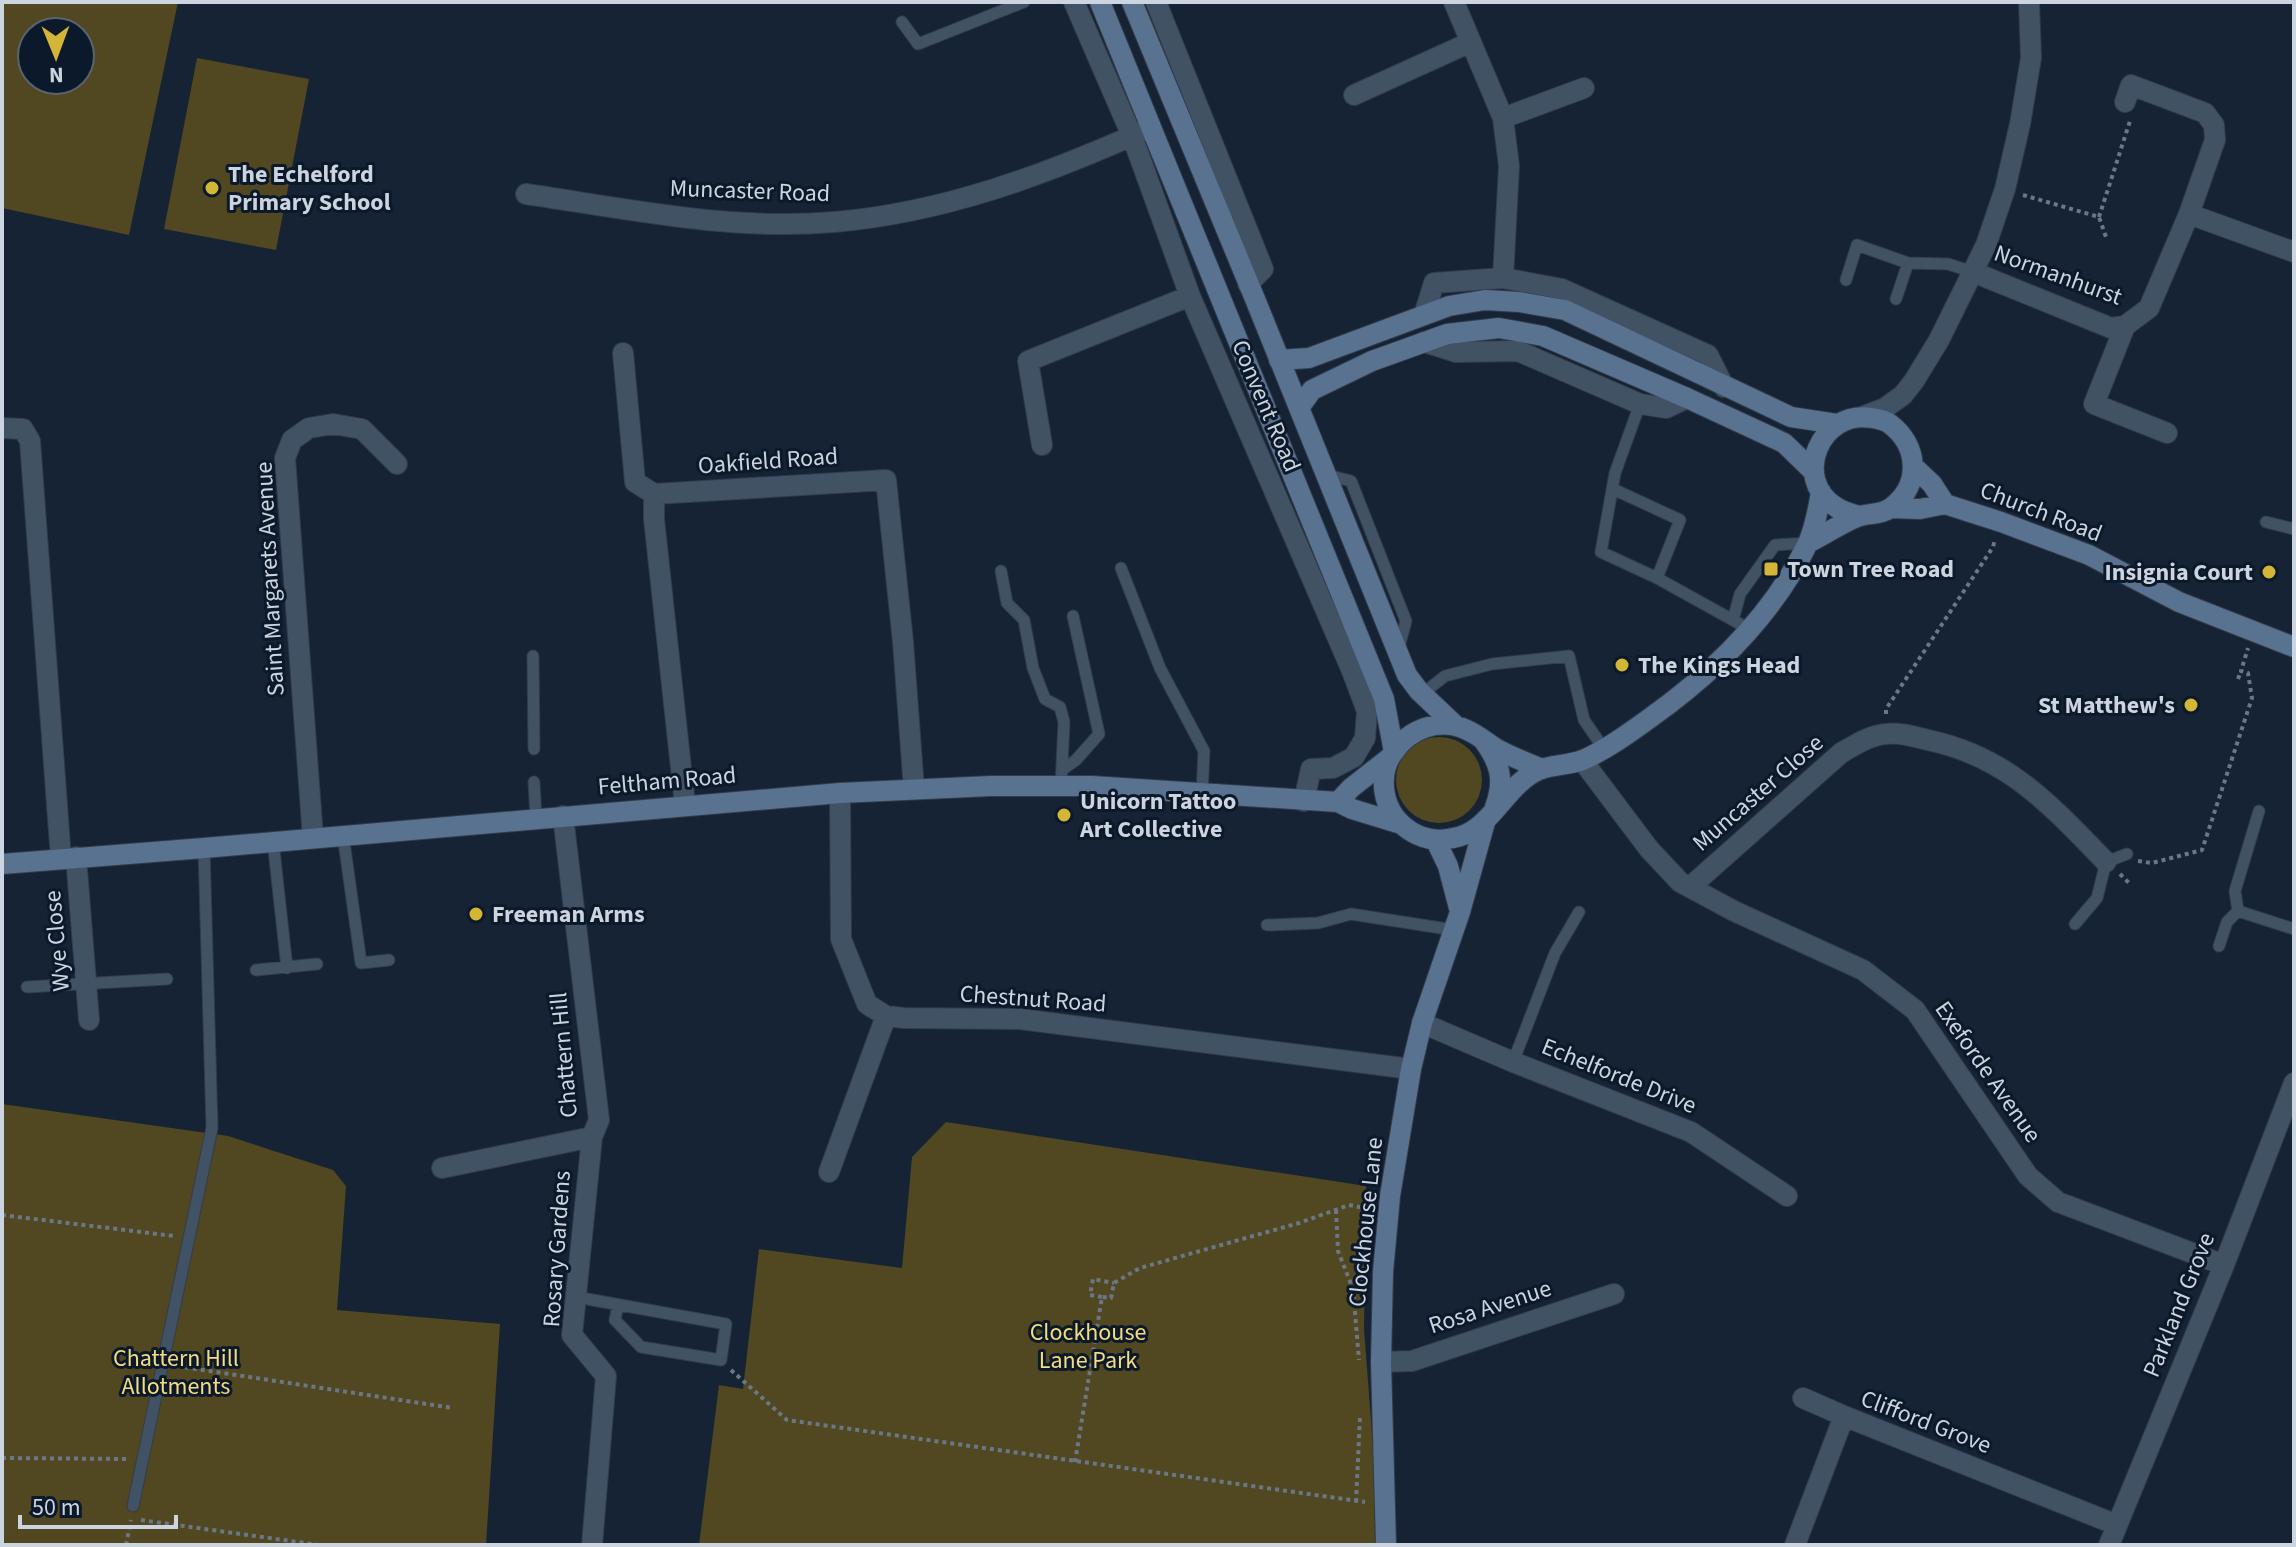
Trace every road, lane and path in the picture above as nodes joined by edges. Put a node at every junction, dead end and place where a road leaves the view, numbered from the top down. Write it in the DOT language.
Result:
graph roads {
  1 [pos="1024,2"];
  2 [pos="1074,2"];
  3 [pos="1100,2"];
  4 [pos="1132,2"];
  5 [pos="1156,2"];
  6 [pos="1454,2"];
  7 [pos="2029,2"];
  8 [pos="902,22"];
  9 [pos="1471,42"];
  10 [pos="1584,88"];
  11 [pos="1354,95"];
  12 [pos="2125,102"];
  13 [pos="1503,118"];
  14 [pos="1141,132"];
  15 [pos="2005,189"];
  16 [pos="526,194"];
  17 [pos="2189,214"];
  18 [pos="2099,217"];
  19 [pos="2107,240"];
  20 [pos="2294,252"];
  21 [pos="1908,263"];
  22 [pos="1973,272"];
  23 [pos="1503,278"];
  24 [pos="1846,280"];
  25 [pos="1248,284"];
  26 [pos="1190,296"];
  27 [pos="1896,299"];
  28 [pos="1424,315"];
  29 [pos="2125,326"];
  30 [pos="1424,342"];
  31 [pos="623,353"];
  32 [pos="1279,360"];
  33 [pos="1724,387"];
  34 [pos="1903,395"];
  35 [pos="1687,398"];
  36 [pos="1640,404"];
  37 [pos="1299,408"];
  38 [pos="1864,416"];
  39 [pos="1837,424"];
  40 [pos="2,428"];
  41 [pos="1897,432"];
  42 [pos="2167,433"];
  43 [pos="1042,445"];
  44 [pos="397,464"];
  45 [pos="1914,467"];
  46 [pos="1814,472"];
  47 [pos="1613,489"];
  48 [pos="1821,492"];
  49 [pos="654,494"];
  50 [pos="1945,504"];
  51 [pos="1891,508"];
  52 [pos="1859,516"];
  53 [pos="2001,522"];
  54 [pos="2266,522"];
  55 [pos="2294,529"];
  56 [pos="1808,543"];
  57 [pos="1121,568"];
  58 [pos="1001,571"];
  59 [pos="1657,578"];
  60 [pos="1073,616"];
  61 [pos="1741,625"];
  62 [pos="2253,632"];
  63 [pos="2294,647"];
  64 [pos="533,656"];
  65 [pos="1360,666"];
  66 [pos="2241,671"];
  67 [pos="2238,679"];
  68 [pos="1422,694"];
  69 [pos="1456,726"];
  70 [pos="1885,734"];
  71 [pos="1484,741"];
  72 [pos="534,749"];
  73 [pos="1604,749"];
  74 [pos="1391,756"];
  75 [pos="1582,760"];
  76 [pos="1542,769"];
  77 [pos="1062,778"];
  78 [pos="534,782"];
  79 [pos="914,789"];
  80 [pos="840,793"];
  81 [pos="1202,794"];
  82 [pos="1304,801"];
  83 [pos="1338,802"];
  84 [pos="685,805"];
  85 [pos="2259,811"];
  86 [pos="1490,815"];
  87 [pos="563,816"];
  88 [pos="536,818"];
  89 [pos="1401,824"];
  90 [pos="343,835"];
  91 [pos="313,838"];
  92 [pos="273,841"];
  93 [pos="1436,841"];
  94 [pos="204,848"];
  95 [pos="2131,857"];
  96 [pos="69,858"];
  97 [pos="2,864"];
  98 [pos="2128,868"];
  99 [pos="2114,869"];
  100 [pos="1690,887"];
  101 [pos="2238,911"];
  102 [pos="1579,912"];
  103 [pos="1457,921"];
  104 [pos="2075,924"];
  105 [pos="1267,925"];
  106 [pos="2294,929"];
  107 [pos="2219,946"];
  108 [pos="389,960"];
  109 [pos="317,964"];
  110 [pos="287,968"];
  111 [pos="256,970"];
  112 [pos="167,979"];
  113 [pos="87,982"];
  114 [pos="27,987"];
  115 [pos="886,1016"];
  116 [pos="89,1020"];
  117 [pos="1422,1023"];
  118 [pos="1513,1062"];
  119 [pos="1411,1069"];
  120 [pos="2294,1083"];
  121 [pos="592,1137"];
  122 [pos="442,1168"];
  123 [pos="829,1172"];
  124 [pos="1787,1196"];
  125 [pos="1336,1210"];
  126 [pos="1388,1213"];
  127 [pos="2,1215"];
  128 [pos="188,1238"];
  129 [pos="2224,1265"];
  130 [pos="1114,1283"];
  131 [pos="1614,1294"];
  132 [pos="576,1297"];
  133 [pos="1102,1297"];
  134 [pos="618,1305"];
  135 [pos="721,1360"];
  136 [pos="1359,1362"];
  137 [pos="1381,1362"];
  138 [pos="162,1364"];
  139 [pos="1803,1398"];
  140 [pos="1361,1407"];
  141 [pos="453,1408"];
  142 [pos="1844,1416"];
  143 [pos="2,1458"];
  144 [pos="143,1459"];
  145 [pos="1075,1462"];
  146 [pos="1384,1501"];
  147 [pos="1356,1502"];
  148 [pos="133,1506"];
  149 [pos="2113,1535"];
  150 [pos="126,1545"];
  151 [pos="319,1545"];
  152 [pos="592,1545"];
  153 [pos="1386,1545"];
  154 [pos="1795,1545"];
  1 -- 8 [label="lane"];
  2 -- 14 [label="street, Convent Road"];
  3 -- 14 [label="main road, Convent Road"];
  4 -- 25 [label="main road, Convent Road"];
  5 -- 25 [label="street"];
  6 -- 9 [label="street"];
  7 -- 15 [label="street"];
  9 -- 11 [label="street"];
  9 -- 13 [label="street"];
  10 -- 13 [label="street"];
  12 -- 17 [label="street, Normanhurst"];
  12 -- 18 [label="path"];
  13 -- 23 [label="street"];
  14 -- 16 [label="street, Muncaster Road"];
  14 -- 26 [label="street, Convent Road"];
  14 -- 65 [label="main road, Convent Road"];
  15 -- 18 [label="path"];
  15 -- 22 [label="street"];
  17 -- 20 [label="street"];
  17 -- 29 [label="street, Normanhurst"];
  18 -- 19 [label="path"];
  21 -- 22 [label="lane"];
  21 -- 24 [label="lane"];
  21 -- 27 [label="lane"];
  22 -- 29 [label="street, Normanhurst"];
  22 -- 34 [label="street"];
  23 -- 28 [label="street"];
  23 -- 33 [label="street"];
  25 -- 32 [label="main road, Convent Road"];
  26 -- 43 [label="street"];
  26 -- 65 [label="street, Convent Road"];
  28 -- 32 [label="main road"];
  28 -- 33 [label="main road"];
  29 -- 42 [label="street, Normanhurst"];
  30 -- 35 [label="main road"];
  30 -- 36 [label="street"];
  30 -- 37 [label="main road"];
  31 -- 49 [label="street"];
  32 -- 37 [label="main road, Convent Road"];
  33 -- 39 [label="main road"];
  34 -- 38 [label="street"];
  34 -- 41 [label="street"];
  35 -- 36 [label="street"];
  35 -- 46 [label="main road"];
  36 -- 47 [label="lane"];
  37 -- 68 [label="main road, Convent Road"];
  38 -- 39 [label="main road"];
  38 -- 41 [label="main road"];
  39 -- 46 [label="main road"];
  40 -- 96 [label="street, Wye Close"];
  41 -- 45 [label="main road"];
  44 -- 91 [label="street, Saint Margarets Avenue"];
  45 -- 50 [label="main road, Church Road"];
  45 -- 51 [label="main road"];
  46 -- 48 [label="main road"];
  47 -- 59 [label="lane"];
  47 -- 59 [label="lane"];
  48 -- 52 [label="main road"];
  48 -- 56 [label="main road"];
  49 -- 79 [label="street, Oakfield Road"];
  49 -- 84 [label="street"];
  50 -- 51 [label="main road, Church Road"];
  50 -- 53 [label="main road, Church Road"];
  51 -- 52 [label="main road"];
  52 -- 56 [label="main road"];
  53 -- 62 [label="main road, Church Road"];
  53 -- 70 [label="path"];
  54 -- 55 [label="lane"];
  56 -- 61 [label="main road"];
  56 -- 61 [label="lane"];
  57 -- 81 [label="lane"];
  58 -- 77 [label="lane"];
  59 -- 61 [label="lane"];
  60 -- 77 [label="lane"];
  61 -- 73 [label="main road"];
  62 -- 63 [label="main road, Church Road"];
  62 -- 66 [label="path"];
  64 -- 72 [label="lane"];
  65 -- 74 [label="main road, Convent Road"];
  65 -- 82 [label="street, Convent Road"];
  66 -- 67 [label="path"];
  66 -- 95 [label="path"];
  68 -- 69 [label="main road, Convent Road"];
  68 -- 73 [label="lane"];
  69 -- 71 [label="main road"];
  69 -- 74 [label="main road"];
  70 -- 99 [label="street"];
  70 -- 100 [label="street, Muncaster Close"];
  71 -- 76 [label="main road"];
  71 -- 86 [label="main road"];
  73 -- 75 [label="main road"];
  74 -- 83 [label="main road"];
  74 -- 89 [label="main road"];
  75 -- 76 [label="main road"];
  75 -- 100 [label="street, Exeforde Avenue"];
  76 -- 86 [label="main road"];
  77 -- 79 [label="main road, Feltham Road"];
  77 -- 81 [label="main road, Feltham Road"];
  78 -- 88 [label="lane"];
  79 -- 80 [label="main road, Feltham Road"];
  80 -- 84 [label="main road, Feltham Road"];
  80 -- 115 [label="street"];
  81 -- 82 [label="main road, Feltham Road"];
  82 -- 83 [label="main road, Feltham Road"];
  83 -- 89 [label="main road, Feltham Road"];
  84 -- 87 [label="main road, Feltham Road"];
  85 -- 101 [label="lane"];
  86 -- 93 [label="main road"];
  86 -- 103 [label="main road, Clockhouse Lane"];
  87 -- 88 [label="main road, Feltham Road"];
  87 -- 121 [label="street, Chattern Hill"];
  88 -- 90 [label="main road, Feltham Road"];
  89 -- 93 [label="main road"];
  90 -- 91 [label="main road, Feltham Road"];
  90 -- 108 [label="lane"];
  91 -- 92 [label="main road, Feltham Road"];
  92 -- 94 [label="main road, Feltham Road"];
  92 -- 110 [label="lane"];
  93 -- 103 [label="main road"];
  94 -- 96 [label="main road, Feltham Road"];
  94 -- 128 [label="lane"];
  95 -- 99 [label="lane"];
  96 -- 97 [label="main road, Feltham Road"];
  96 -- 113 [label="street, Wye Close"];
  98 -- 99 [label="path"];
  99 -- 104 [label="lane"];
  100 -- 129 [label="street, Exeforde Avenue"];
  101 -- 106 [label="lane"];
  101 -- 107 [label="lane"];
  102 -- 118 [label="lane"];
  103 -- 105 [label="lane"];
  103 -- 117 [label="main road, Clockhouse Lane"];
  109 -- 110 [label="lane"];
  110 -- 111 [label="lane"];
  112 -- 113 [label="lane"];
  113 -- 114 [label="lane"];
  113 -- 116 [label="street, Wye Close"];
  115 -- 119 [label="street, Chestnut Road"];
  115 -- 123 [label="street"];
  117 -- 118 [label="street, Echelforde Drive"];
  117 -- 119 [label="main road, Clockhouse Lane"];
  118 -- 124 [label="street, Echelforde Drive"];
  119 -- 126 [label="main road, Clockhouse Lane"];
  120 -- 129 [label="street, Parkland Grove"];
  121 -- 122 [label="street, Chattern Hill"];
  121 -- 132 [label="street, Rosary Gardens"];
  125 -- 126 [label="path"];
  125 -- 130 [label="path"];
  125 -- 136 [label="path"];
  126 -- 137 [label="main road, Clockhouse Lane"];
  127 -- 128 [label="path"];
  128 -- 138 [label="lane"];
  129 -- 149 [label="street, Parkland Grove"];
  130 -- 133 [label="path"];
  130 -- 133 [label="path"];
  131 -- 137 [label="street, Rosa Avenue"];
  132 -- 134 [label="lane"];
  132 -- 152 [label="street, Rosary Gardens"];
  133 -- 145 [label="path"];
  134 -- 135 [label="lane"];
  134 -- 135 [label="lane"];
  135 -- 145 [label="path"];
  137 -- 146 [label="main road, Clockhouse Lane"];
  138 -- 141 [label="path"];
  138 -- 144 [label="lane"];
  139 -- 142 [label="street"];
  140 -- 147 [label="path"];
  142 -- 149 [label="street, Clifford Grove"];
  142 -- 154 [label="street, Clifford Grove"];
  143 -- 144 [label="path"];
  144 -- 148 [label="lane"];
  145 -- 147 [label="path"];
  146 -- 147 [label="path"];
  146 -- 153 [label="main road, Clockhouse Lane"];
  150 -- 151 [label="path"];
}
